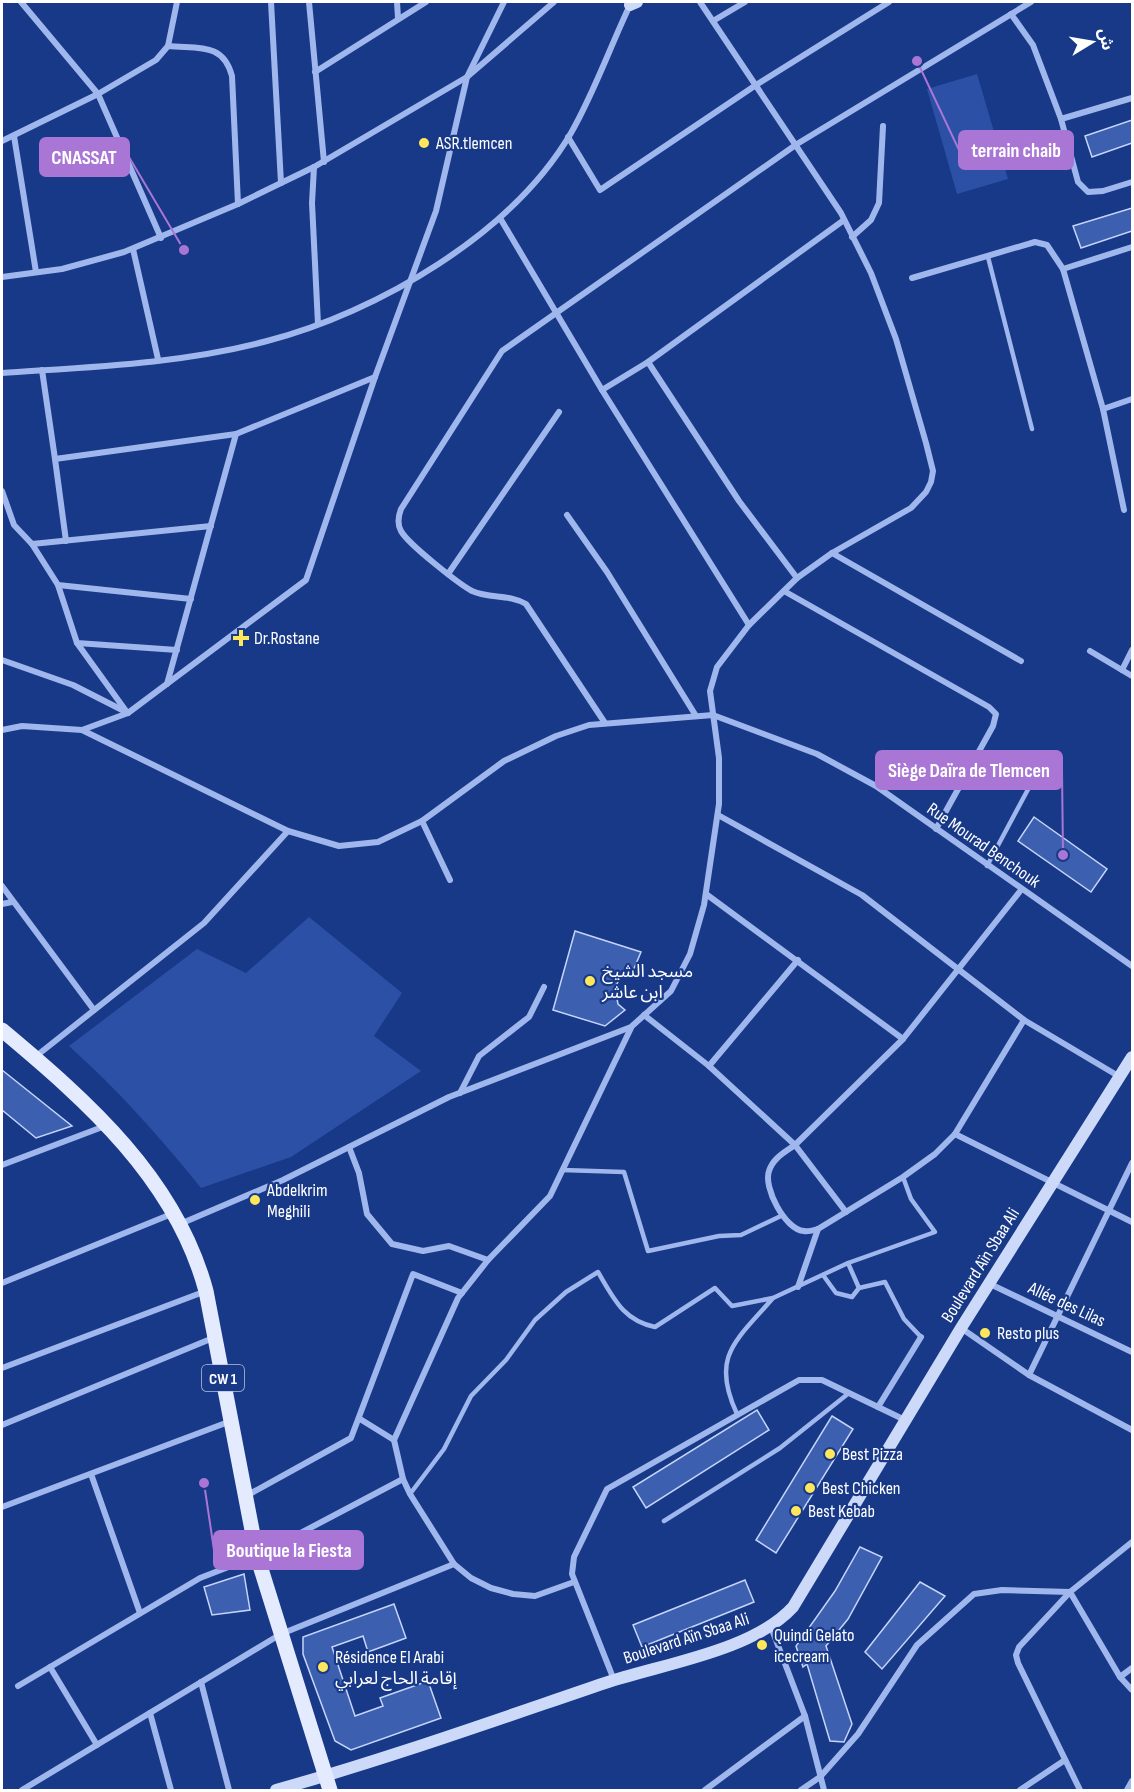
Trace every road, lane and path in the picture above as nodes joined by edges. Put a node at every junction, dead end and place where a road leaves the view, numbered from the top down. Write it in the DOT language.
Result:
graph roads {
  1 [pos="21,2"];
  2 [pos="177,2"];
  3 [pos="271,2"];
  4 [pos="309,2"];
  5 [pos="397,2"];
  6 [pos="426,2"];
  7 [pos="504,2"];
  8 [pos="554,2"];
  9 [pos="632,2"];
  10 [pos="700,2"];
  11 [pos="745,2"];
  12 [pos="889,2"];
  13 [pos="1030,2"];
  14 [pos="1011,14"];
  15 [pos="398,18"];
  16 [pos="713,21"];
  17 [pos="168,46"];
  18 [pos="315,72"];
  19 [pos="467,76"];
  20 [pos="756,85"];
  21 [pos="98,94"];
  22 [pos="1132,98"];
  23 [pos="1061,119"];
  24 [pos="883,126"];
  25 [pos="14,135"];
  26 [pos="568,137"];
  27 [pos="2,141"];
  28 [pos="797,144"];
  29 [pos="324,162"];
  30 [pos="314,167"];
  31 [pos="1132,182"];
  32 [pos="281,183"];
  33 [pos="238,204"];
  34 [pos="500,218"];
  35 [pos="844,220"];
  36 [pos="852,237"];
  37 [pos="161,238"];
  38 [pos="133,249"];
  39 [pos="1132,249"];
  40 [pos="988,257"];
  41 [pos="1063,269"];
  42 [pos="36,272"];
  43 [pos="2,277"];
  44 [pos="912,278"];
  45 [pos="410,281"];
  46 [pos="556,313"];
  47 [pos="318,324"];
  48 [pos="158,359"];
  49 [pos="648,362"];
  50 [pos="42,370"];
  51 [pos="2,373"];
  52 [pos="375,377"];
  53 [pos="602,390"];
  54 [pos="1132,399"];
  55 [pos="1103,410"];
  56 [pos="559,412"];
  57 [pos="1032,429"];
  58 [pos="236,434"];
  59 [pos="55,459"];
  60 [pos="2,491"];
  61 [pos="1124,510"];
  62 [pos="567,515"];
  63 [pos="211,526"];
  64 [pos="66,541"];
  65 [pos="32,544"];
  66 [pos="832,554"];
  67 [pos="448,574"];
  68 [pos="797,578"];
  69 [pos="58,585"];
  70 [pos="784,591"];
  71 [pos="191,599"];
  72 [pos="749,625"];
  73 [pos="77,643"];
  74 [pos="177,650"];
  75 [pos="1090,651"];
  76 [pos="1132,651"];
  77 [pos="2,660"];
  78 [pos="1021,661"];
  79 [pos="1122,670"];
  80 [pos="1132,676"];
  81 [pos="167,684"];
  82 [pos="128,713"];
  83 [pos="713,715"];
  84 [pos="696,716"];
  85 [pos="605,723"];
  86 [pos="2,730"];
  87 [pos="82,730"];
  88 [pos="1040,767"];
  89 [pos="718,816"];
  90 [pos="422,821"];
  91 [pos="936,829"];
  92 [pos="288,831"];
  93 [pos="987,866"];
  94 [pos="450,880"];
  95 [pos="2,886"];
  96 [pos="1021,890"];
  97 [pos="706,894"];
  98 [pos="12,902"];
  99 [pos="2,904"];
  100 [pos="798,960"];
  101 [pos="1132,966"];
  102 [pos="959,969"];
  103 [pos="544,987"];
  104 [pos="94,1010"];
  105 [pos="644,1015"];
  106 [pos="1024,1020"];
  107 [pos="631,1027"];
  108 [pos="2,1030"];
  109 [pos="903,1039"];
  110 [pos="1132,1057"];
  111 [pos="35,1058"];
  112 [pos="709,1066"];
  113 [pos="1120,1077"];
  114 [pos="459,1093"];
  115 [pos="108,1125"];
  116 [pos="955,1134"];
  117 [pos="795,1145"];
  118 [pos="349,1147"];
  119 [pos="1132,1162"];
  120 [pos="2,1165"];
  121 [pos="562,1170"];
  122 [pos="903,1177"];
  123 [pos="1052,1183"];
  124 [pos="1108,1210"];
  125 [pos="846,1212"];
  126 [pos="783,1215"];
  127 [pos="177,1218"];
  128 [pos="1132,1222"];
  129 [pos="818,1229"];
  130 [pos="488,1260"];
  131 [pos="848,1263"];
  132 [pos="824,1275"];
  133 [pos="989,1283"];
  134 [pos="2,1284"];
  135 [pos="798,1287"];
  136 [pos="859,1288"];
  137 [pos="206,1291"];
  138 [pos="462,1293"];
  139 [pos="773,1298"];
  140 [pos="1058,1316"];
  141 [pos="961,1328"];
  142 [pos="921,1337"];
  143 [pos="214,1338"];
  144 [pos="1132,1352"];
  145 [pos="2,1368"];
  146 [pos="1029,1375"];
  147 [pos="849,1393"];
  148 [pos="878,1407"];
  149 [pos="737,1414"];
  150 [pos="360,1419"];
  151 [pos="231,1420"];
  152 [pos="906,1420"];
  153 [pos="2,1425"];
  154 [pos="1132,1430"];
  155 [pos="394,1440"];
  156 [pos="91,1474"];
  157 [pos="403,1479"];
  158 [pos="410,1494"];
  159 [pos="246,1496"];
  160 [pos="2,1507"];
  161 [pos="664,1521"];
  162 [pos="1132,1542"];
  163 [pos="257,1556"];
  164 [pos="454,1564"];
  165 [pos="573,1582"];
  166 [pos="1070,1592"];
  167 [pos="140,1614"];
  168 [pos="771,1627"];
  169 [pos="281,1634"];
  170 [pos="50,1667"];
  171 [pos="1132,1668"];
  172 [pos="1120,1677"];
  173 [pos="614,1680"];
  174 [pos="201,1682"];
  175 [pos="18,1686"];
  176 [pos="1132,1689"];
  177 [pos="150,1713"];
  178 [pos="805,1716"];
  179 [pos="97,1745"];
  180 [pos="1065,1760"];
  181 [pos="820,1777"];
  182 [pos="1132,1781"];
  183 [pos="328,1784"];
  184 [pos="22,1791"];
  185 [pos="171,1791"];
  186 [pos="229,1791"];
  187 [pos="276,1791"];
  188 [pos="705,1791"];
  189 [pos="801,1791"];
  190 [pos="824,1791"];
  191 [pos="1020,1791"];
  192 [pos="1080,1791"];
  193 [pos="1127,1791"];
  1 -- 21 [label="street"];
  2 -- 17 [label="street"];
  3 -- 32 [label="street"];
  4 -- 18 [label="street"];
  5 -- 15 [label="street"];
  6 -- 15 [label="street"];
  7 -- 19 [label="street"];
  8 -- 19 [label="street"];
  9 -- 26 [label="street"];
  10 -- 16 [label="street"];
  11 -- 16 [label="street"];
  12 -- 20 [label="street"];
  13 -- 14 [label="street"];
  14 -- 23 [label="street"];
  14 -- 28 [label="street"];
  15 -- 18 [label="street"];
  16 -- 20 [label="street"];
  17 -- 21 [label="street"];
  17 -- 33 [label="street"];
  18 -- 29 [label="street"];
  19 -- 29 [label="street"];
  19 -- 45 [label="street"];
  20 -- 26 [label="street"];
  20 -- 28 [label="street"];
  21 -- 25 [label="street"];
  21 -- 37 [label="street"];
  22 -- 23 [label="street"];
  23 -- 31 [label="street"];
  24 -- 36 [label="street"];
  25 -- 27 [label="street"];
  25 -- 42 [label="street"];
  26 -- 34 [label="street"];
  28 -- 35 [label="street"];
  28 -- 46 [label="street"];
  29 -- 30 [label="street"];
  30 -- 32 [label="street"];
  30 -- 47 [label="street"];
  32 -- 33 [label="street"];
  33 -- 37 [label="street"];
  34 -- 45 [label="street"];
  34 -- 46 [label="street"];
  35 -- 36 [label="street"];
  35 -- 49 [label="street"];
  36 -- 66 [label="street"];
  37 -- 38 [label="street"];
  38 -- 42 [label="street"];
  38 -- 48 [label="street"];
  39 -- 41 [label="street"];
  40 -- 41 [label="street"];
  40 -- 44 [label="street"];
  40 -- 57 [label="lane"];
  41 -- 55 [label="street"];
  42 -- 43 [label="street"];
  45 -- 47 [label="street"];
  45 -- 52 [label="street"];
  46 -- 53 [label="street"];
  46 -- 67 [label="street"];
  47 -- 48 [label="street"];
  48 -- 50 [label="street"];
  49 -- 53 [label="street"];
  49 -- 68 [label="street"];
  50 -- 51 [label="street"];
  50 -- 59 [label="street"];
  52 -- 58 [label="street"];
  52 -- 81 [label="street"];
  53 -- 72 [label="street"];
  54 -- 55 [label="street"];
  55 -- 61 [label="street"];
  56 -- 67 [label="street"];
  58 -- 59 [label="street"];
  58 -- 63 [label="street"];
  59 -- 64 [label="street"];
  60 -- 65 [label="street"];
  62 -- 84 [label="street"];
  63 -- 64 [label="street"];
  63 -- 71 [label="street"];
  64 -- 65 [label="street"];
  65 -- 69 [label="street"];
  66 -- 68 [label="street"];
  66 -- 78 [label="street"];
  67 -- 85 [label="street"];
  68 -- 70 [label="street"];
  69 -- 71 [label="street"];
  69 -- 73 [label="street"];
  70 -- 72 [label="street"];
  70 -- 91 [label="street"];
  71 -- 74 [label="street"];
  72 -- 83 [label="street"];
  73 -- 74 [label="street"];
  73 -- 82 [label="street"];
  74 -- 81 [label="street"];
  75 -- 79 [label="street"];
  76 -- 79 [label="street"];
  77 -- 82 [label="street"];
  79 -- 80 [label="street"];
  81 -- 82 [label="street"];
  82 -- 87 [label="street"];
  83 -- 84 [label="street"];
  83 -- 89 [label="street"];
  83 -- 91 [label="street, Rue Mourad Benchouk"];
  84 -- 85 [label="street"];
  85 -- 90 [label="street"];
  86 -- 87 [label="street"];
  87 -- 92 [label="street"];
  88 -- 93 [label="lane"];
  89 -- 97 [label="street"];
  89 -- 102 [label="street"];
  90 -- 92 [label="street"];
  90 -- 94 [label="street"];
  91 -- 93 [label="street, Rue Mourad Benchouk"];
  92 -- 104 [label="street"];
  93 -- 96 [label="street, Rue Mourad Benchouk"];
  95 -- 98 [label="street"];
  96 -- 101 [label="street, Rue Mourad Benchouk"];
  96 -- 102 [label="street"];
  97 -- 100 [label="street"];
  97 -- 105 [label="street"];
  98 -- 99 [label="street"];
  98 -- 104 [label="street"];
  100 -- 109 [label="street"];
  100 -- 112 [label="street"];
  102 -- 106 [label="street"];
  102 -- 109 [label="street"];
  103 -- 114 [label="street"];
  104 -- 111 [label="street"];
  105 -- 107 [label="street"];
  105 -- 112 [label="street"];
  106 -- 113 [label="street"];
  106 -- 116 [label="street"];
  107 -- 114 [label="street"];
  107 -- 121 [label="street"];
  108 -- 111 [label="main road, CW 1"];
  109 -- 117 [label="street"];
  110 -- 113 [label="main road, Boulevard Aïn Sbaa Ali"];
  111 -- 115 [label="main road, CW 1"];
  112 -- 117 [label="street"];
  113 -- 123 [label="main road, Boulevard Aïn Sbaa Ali"];
  114 -- 118 [label="street"];
  115 -- 120 [label="street"];
  115 -- 127 [label="main road, CW 1"];
  116 -- 122 [label="street"];
  116 -- 123 [label="street"];
  117 -- 125 [label="street"];
  117 -- 126 [label="street"];
  118 -- 127 [label="street"];
  118 -- 130 [label="street"];
  119 -- 124 [label="street"];
  121 -- 126 [label="lane"];
  121 -- 130 [label="street"];
  122 -- 125 [label="street"];
  122 -- 131 [label="lane"];
  123 -- 124 [label="street"];
  123 -- 133 [label="main road, Boulevard Aïn Sbaa Ali"];
  124 -- 128 [label="street"];
  124 -- 140 [label="street"];
  125 -- 129 [label="street"];
  126 -- 129 [label="street"];
  127 -- 134 [label="street"];
  127 -- 137 [label="main road, CW 1"];
  129 -- 135 [label="street"];
  130 -- 138 [label="street"];
  131 -- 132 [label="lane"];
  131 -- 136 [label="lane"];
  132 -- 135 [label="lane"];
  132 -- 136 [label="lane"];
  133 -- 140 [label="street, Allée des Lilas"];
  133 -- 141 [label="main road, Boulevard Aïn Sbaa Ali"];
  135 -- 139 [label="lane"];
  136 -- 142 [label="lane"];
  137 -- 143 [label="main road, CW 1"];
  137 -- 145 [label="street"];
  138 -- 150 [label="street"];
  138 -- 155 [label="street"];
  139 -- 149 [label="lane"];
  139 -- 158 [label="lane"];
  140 -- 144 [label="street, Allée des Lilas"];
  140 -- 146 [label="street"];
  141 -- 146 [label="street"];
  141 -- 152 [label="main road, Boulevard Aïn Sbaa Ali"];
  142 -- 148 [label="street"];
  143 -- 151 [label="main road, CW 1"];
  143 -- 153 [label="street"];
  146 -- 154 [label="street"];
  147 -- 148 [label="street"];
  147 -- 149 [label="street"];
  147 -- 161 [label="lane"];
  148 -- 152 [label="street"];
  149 -- 165 [label="street"];
  150 -- 155 [label="street"];
  150 -- 159 [label="street"];
  151 -- 156 [label="street"];
  151 -- 159 [label="main road, CW 1"];
  152 -- 168 [label="main road, Boulevard Aïn Sbaa Ali"];
  155 -- 157 [label="street"];
  156 -- 160 [label="street"];
  156 -- 167 [label="street"];
  157 -- 158 [label="street"];
  157 -- 163 [label="street"];
  158 -- 164 [label="street"];
  159 -- 163 [label="main road, CW 1"];
  162 -- 166 [label="street"];
  163 -- 167 [label="street"];
  163 -- 169 [label="main road, CW 1"];
  164 -- 165 [label="street"];
  164 -- 169 [label="street"];
  165 -- 173 [label="street"];
  166 -- 172 [label="street"];
  166 -- 180 [label="street"];
  166 -- 181 [label="street"];
  167 -- 170 [label="street"];
  168 -- 173 [label="main road, Boulevard Aïn Sbaa Ali"];
  168 -- 178 [label="street"];
  169 -- 174 [label="street"];
  169 -- 183 [label="main road, CW 1"];
  170 -- 175 [label="street"];
  170 -- 179 [label="street"];
  171 -- 172 [label="street"];
  172 -- 176 [label="street"];
  173 -- 183 [label="main road, Boulevard Aïn Sbaa Ali"];
  174 -- 177 [label="street"];
  174 -- 186 [label="street"];
  177 -- 179 [label="street"];
  177 -- 185 [label="street"];
  178 -- 181 [label="street"];
  178 -- 188 [label="street"];
  179 -- 184 [label="street"];
  180 -- 191 [label="street"];
  180 -- 192 [label="street"];
  181 -- 189 [label="street"];
  181 -- 190 [label="street"];
  182 -- 193 [label="street"];
  183 -- 187 [label="main road, Boulevard Aïn Sbaa Ali"];
}
